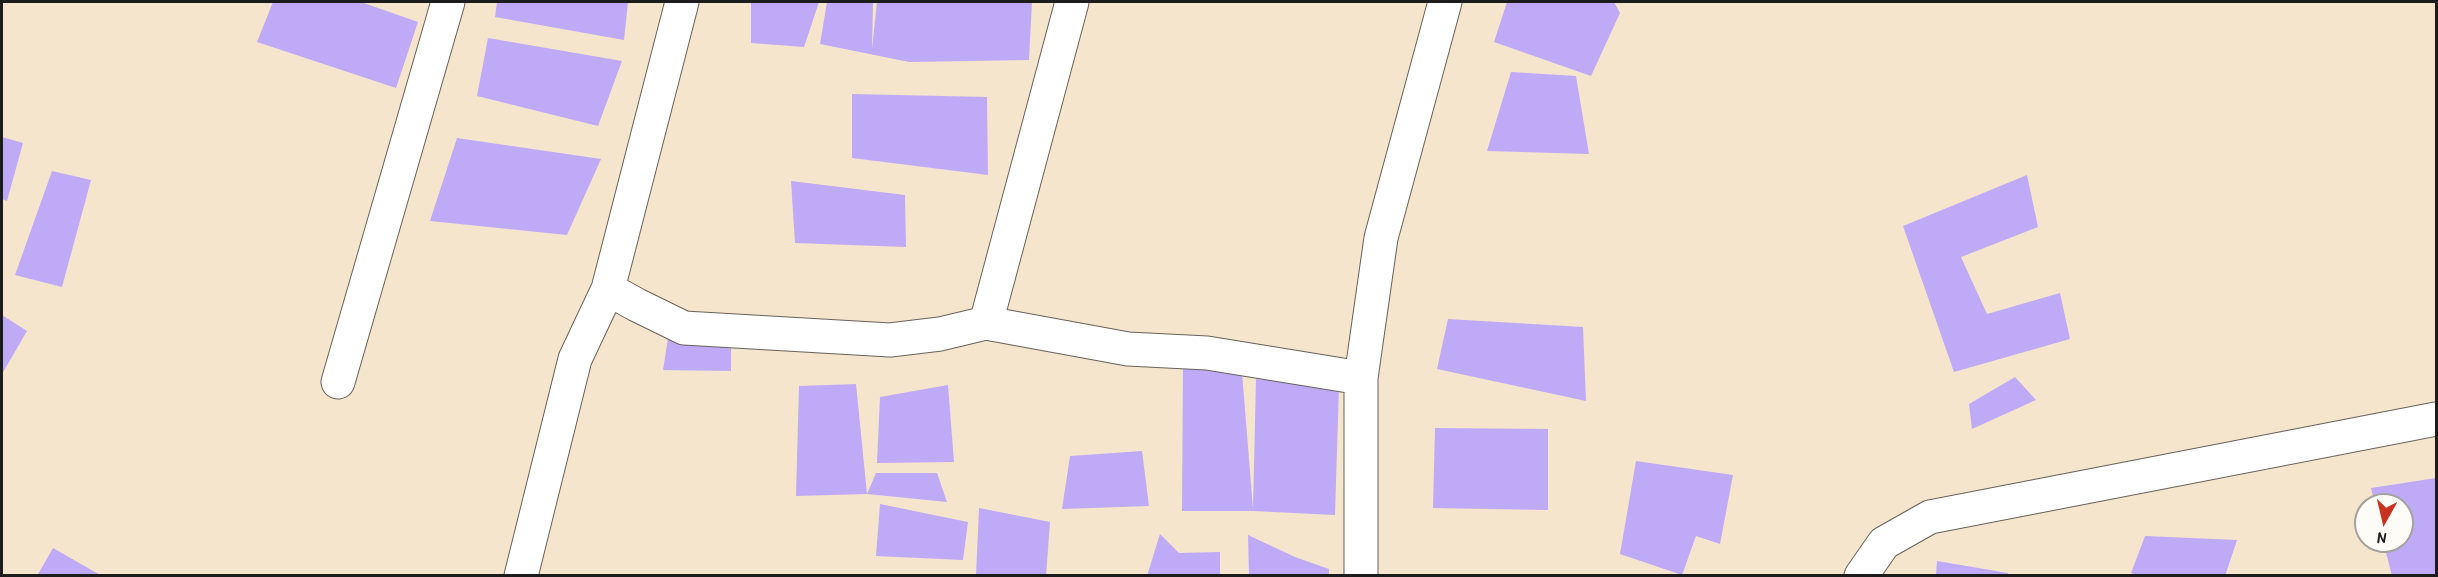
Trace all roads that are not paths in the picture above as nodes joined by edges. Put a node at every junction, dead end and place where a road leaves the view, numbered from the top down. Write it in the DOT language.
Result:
graph roads {
  1 [pos="448,2"];
  2 [pos="681,2"];
  3 [pos="1072,2"];
  4 [pos="1445,2"];
  5 [pos="608,289"];
  6 [pos="986,323"];
  7 [pos="1361,378"];
  8 [pos="338,382"];
  9 [pos="2436,419"];
  10 [pos="521,576"];
  11 [pos="1361,576"];
  12 [pos="1861,576"];
  1 -- 8 [label="street"];
  2 -- 5 [label="street"];
  3 -- 6 [label="street"];
  4 -- 7 [label="street"];
  5 -- 6 [label="street"];
  5 -- 10 [label="street"];
  6 -- 7 [label="street"];
  7 -- 11 [label="street"];
  9 -- 12 [label="street"];
}
